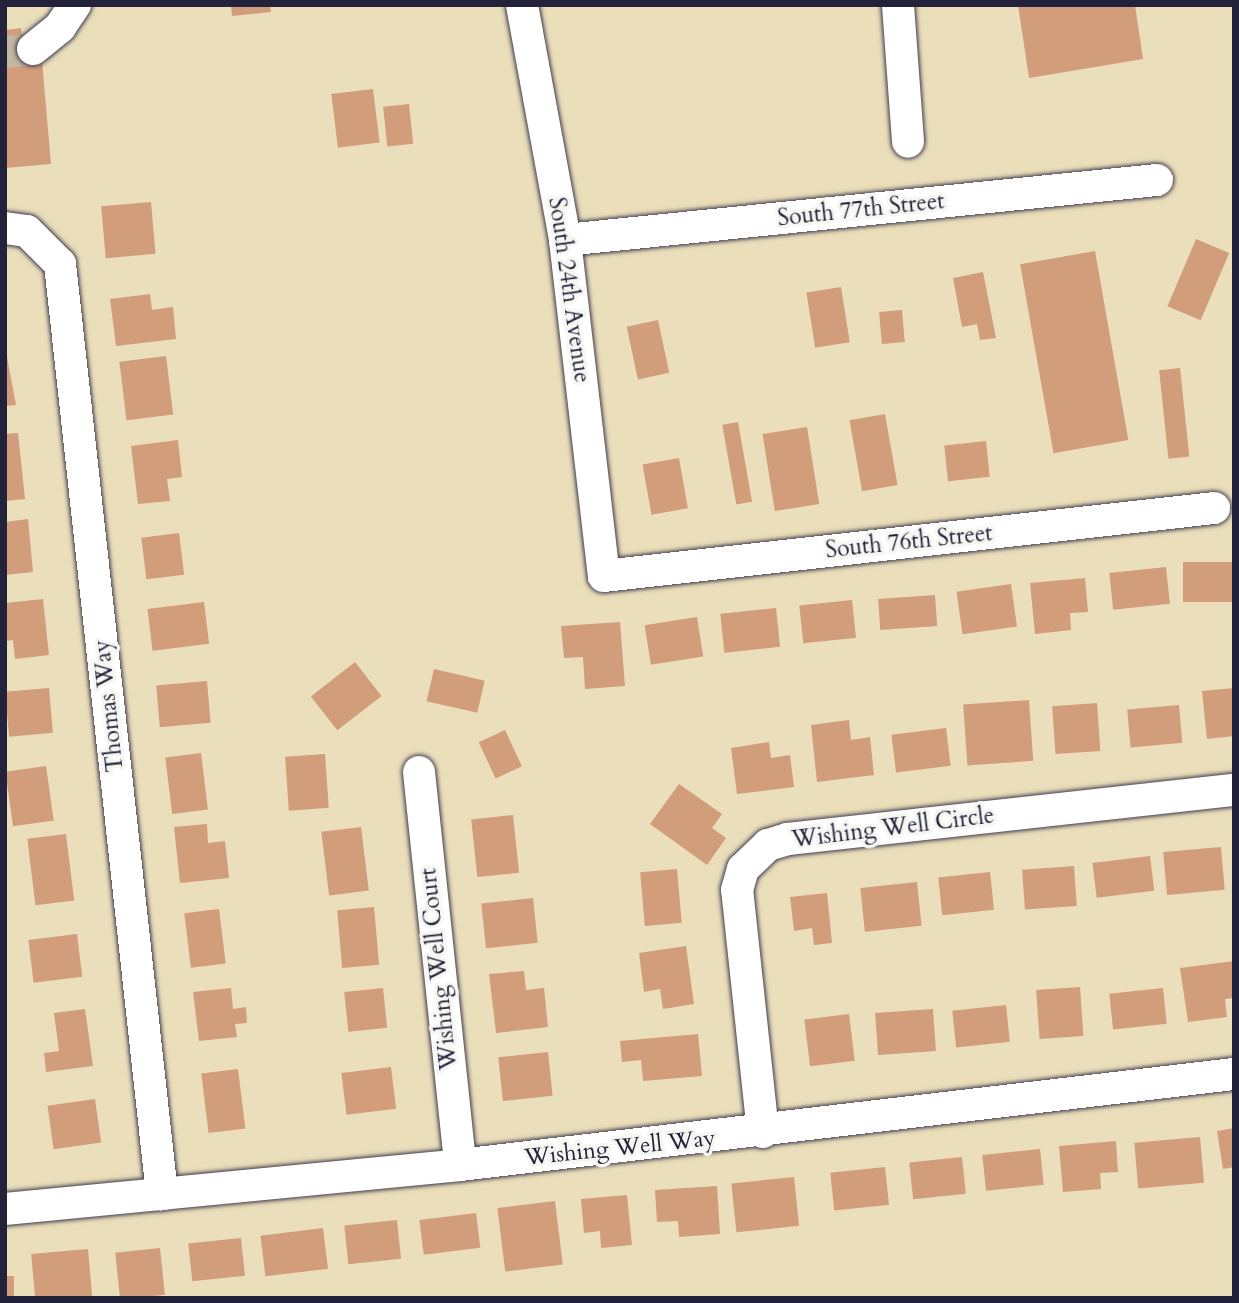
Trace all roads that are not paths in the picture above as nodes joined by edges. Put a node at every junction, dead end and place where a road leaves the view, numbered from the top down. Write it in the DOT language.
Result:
graph roads {
  1 [pos="75,5"];
  2 [pos="522,5"];
  3 [pos="898,5"];
  4 [pos="33,49"];
  5 [pos="908,142"];
  6 [pos="1157,180"];
  7 [pos="16,230"];
  8 [pos="565,240"];
  9 [pos="1214,508"];
  10 [pos="604,576"];
  11 [pos="419,772"];
  12 [pos="1234,790"];
  13 [pos="1234,1074"];
  14 [pos="763,1132"];
  15 [pos="460,1165"];
  16 [pos="162,1194"];
  17 [pos="5,1209"];
  1 -- 4 [label="street"];
  2 -- 8 [label="street, South 24th Avenue"];
  3 -- 5 [label="street"];
  6 -- 8 [label="street, South 77th Street"];
  7 -- 16 [label="street, Thomas Way"];
  8 -- 10 [label="street, South 24th Avenue"];
  9 -- 10 [label="street, South 76th Street"];
  11 -- 15 [label="street, Wishing Well Court"];
  12 -- 14 [label="street, Wishing Well Circle"];
  13 -- 14 [label="street, Wishing Well Way"];
  14 -- 15 [label="street, Wishing Well Way"];
  15 -- 16 [label="street, Wishing Well Way"];
  16 -- 17 [label="street, Wishing Well Way"];
}
